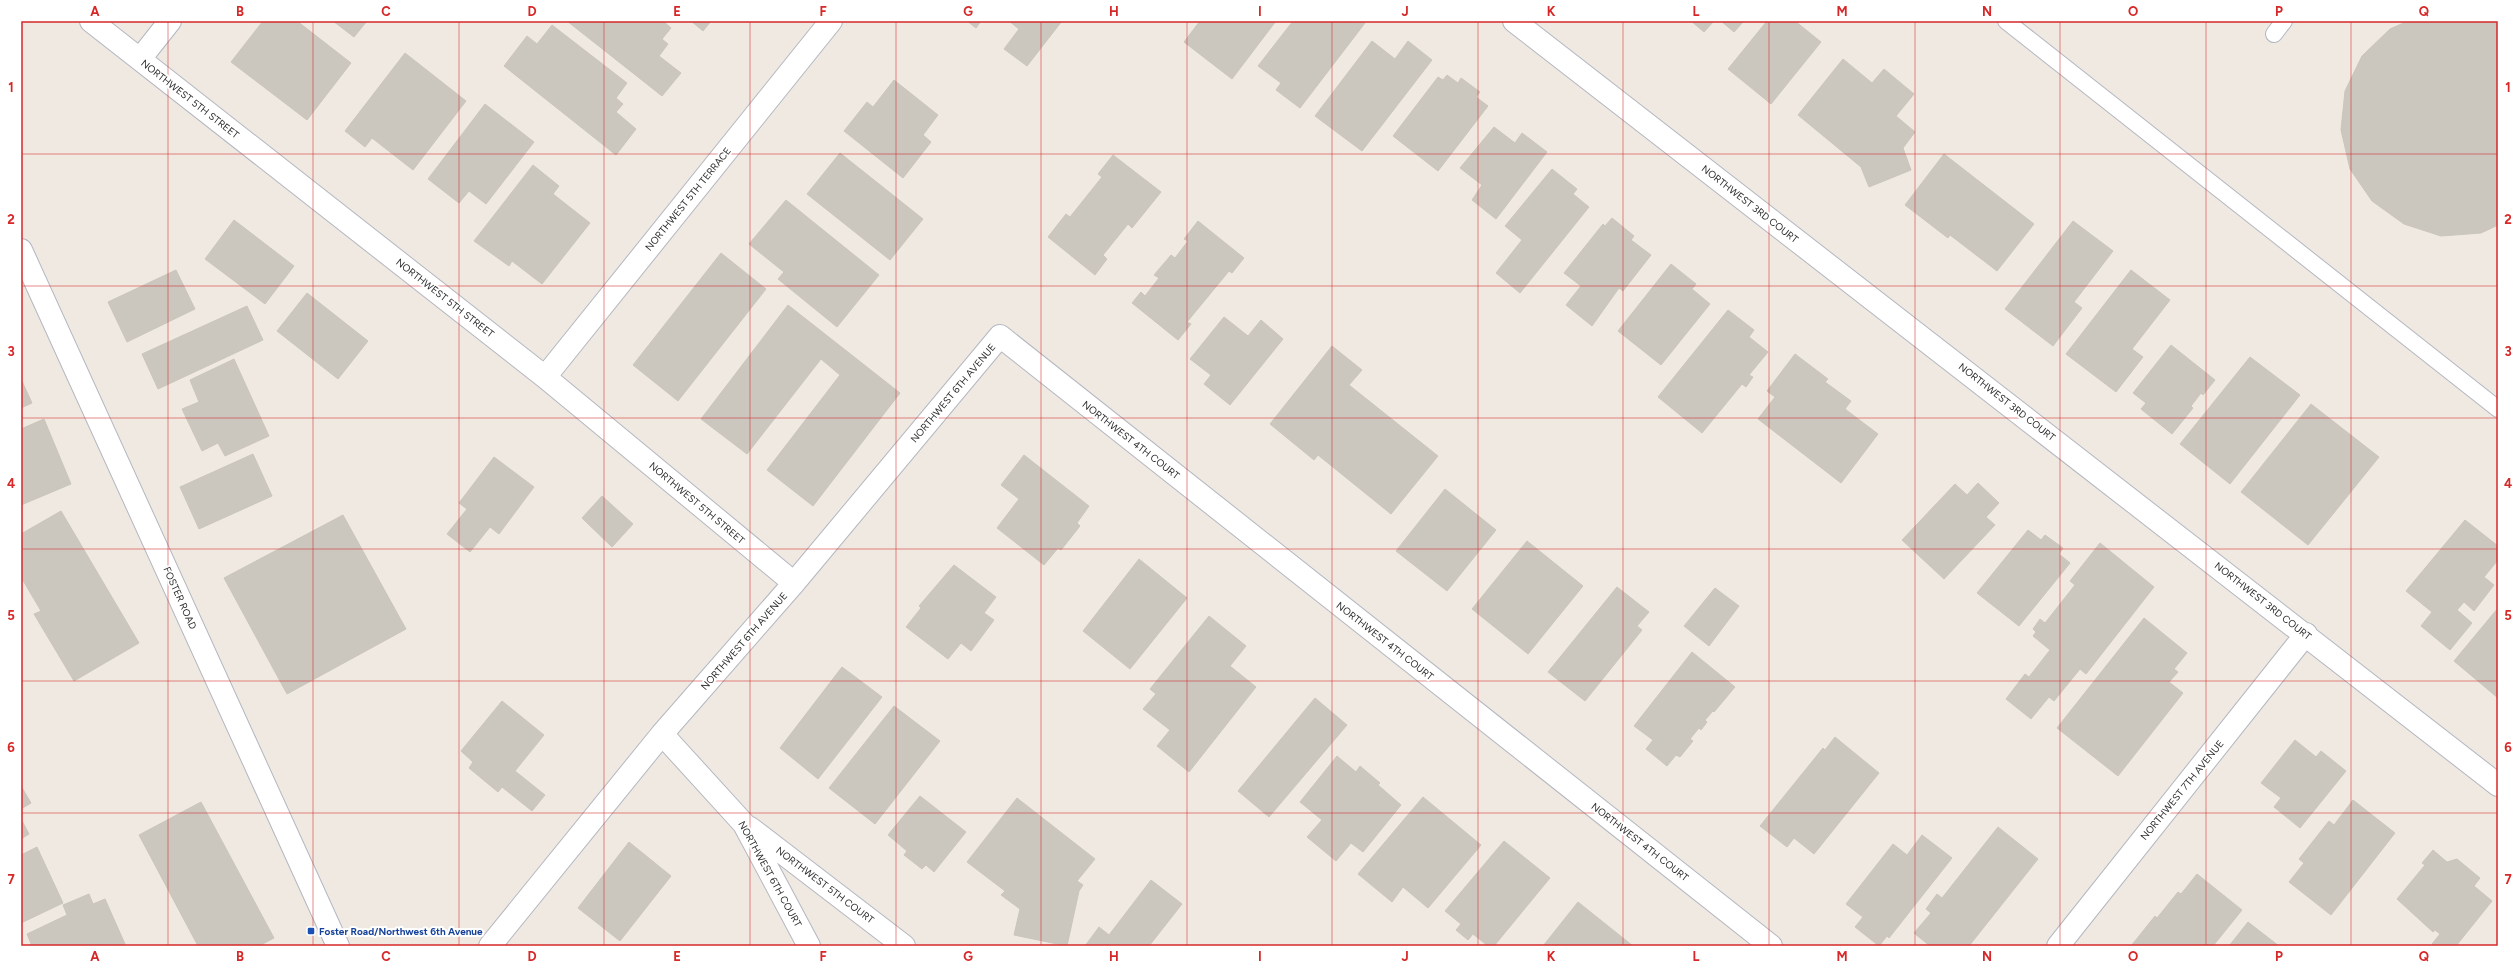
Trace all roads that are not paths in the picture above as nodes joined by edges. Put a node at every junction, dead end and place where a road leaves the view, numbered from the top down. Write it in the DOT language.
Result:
graph roads {
  1 [pos="91,21"];
  2 [pos="170,21"];
  3 [pos="831,21"];
  4 [pos="1514,21"];
  5 [pos="2006,21"];
  6 [pos="2284,21"];
  7 [pos="2274,34"];
  8 [pos="140,59"];
  9 [pos="21,250"];
  10 [pos="1000,336"];
  11 [pos="545,377"];
  12 [pos="2498,409"];
  13 [pos="794,583"];
  14 [pos="2306,634"];
  15 [pos="662,734"];
  16 [pos="2498,786"];
  17 [pos="744,824"];
  18 [pos="338,946"];
  19 [pos="490,946"];
  20 [pos="809,946"];
  21 [pos="904,946"];
  22 [pos="1771,946"];
  23 [pos="2058,946"];
  1 -- 8 [label="street, NORTHWEST 5TH STREET"];
  2 -- 8 [label="street"];
  3 -- 11 [label="street, NORTHWEST 5TH TERRACE"];
  4 -- 14 [label="street, NORTHWEST 3RD COURT"];
  5 -- 12 [label="lane"];
  6 -- 7 [label="lane"];
  8 -- 11 [label="street, NORTHWEST 5TH STREET"];
  9 -- 18 [label="street, FOSTER ROAD"];
  10 -- 13 [label="street, NORTHWEST 6TH AVENUE"];
  10 -- 22 [label="street, NORTHWEST 4TH COURT"];
  11 -- 13 [label="street, NORTHWEST 5TH STREET"];
  13 -- 15 [label="street, NORTHWEST 6TH AVENUE"];
  14 -- 16 [label="street, NORTHWEST 3RD COURT"];
  14 -- 23 [label="street, NORTHWEST 7TH AVENUE"];
  15 -- 17 [label="street, NORTHWEST 6TH COURT"];
  15 -- 19 [label="street, NORTHWEST 6TH AVENUE"];
  17 -- 20 [label="street, NORTHWEST 6TH COURT"];
  17 -- 21 [label="street, NORTHWEST 5TH COURT"];
}
